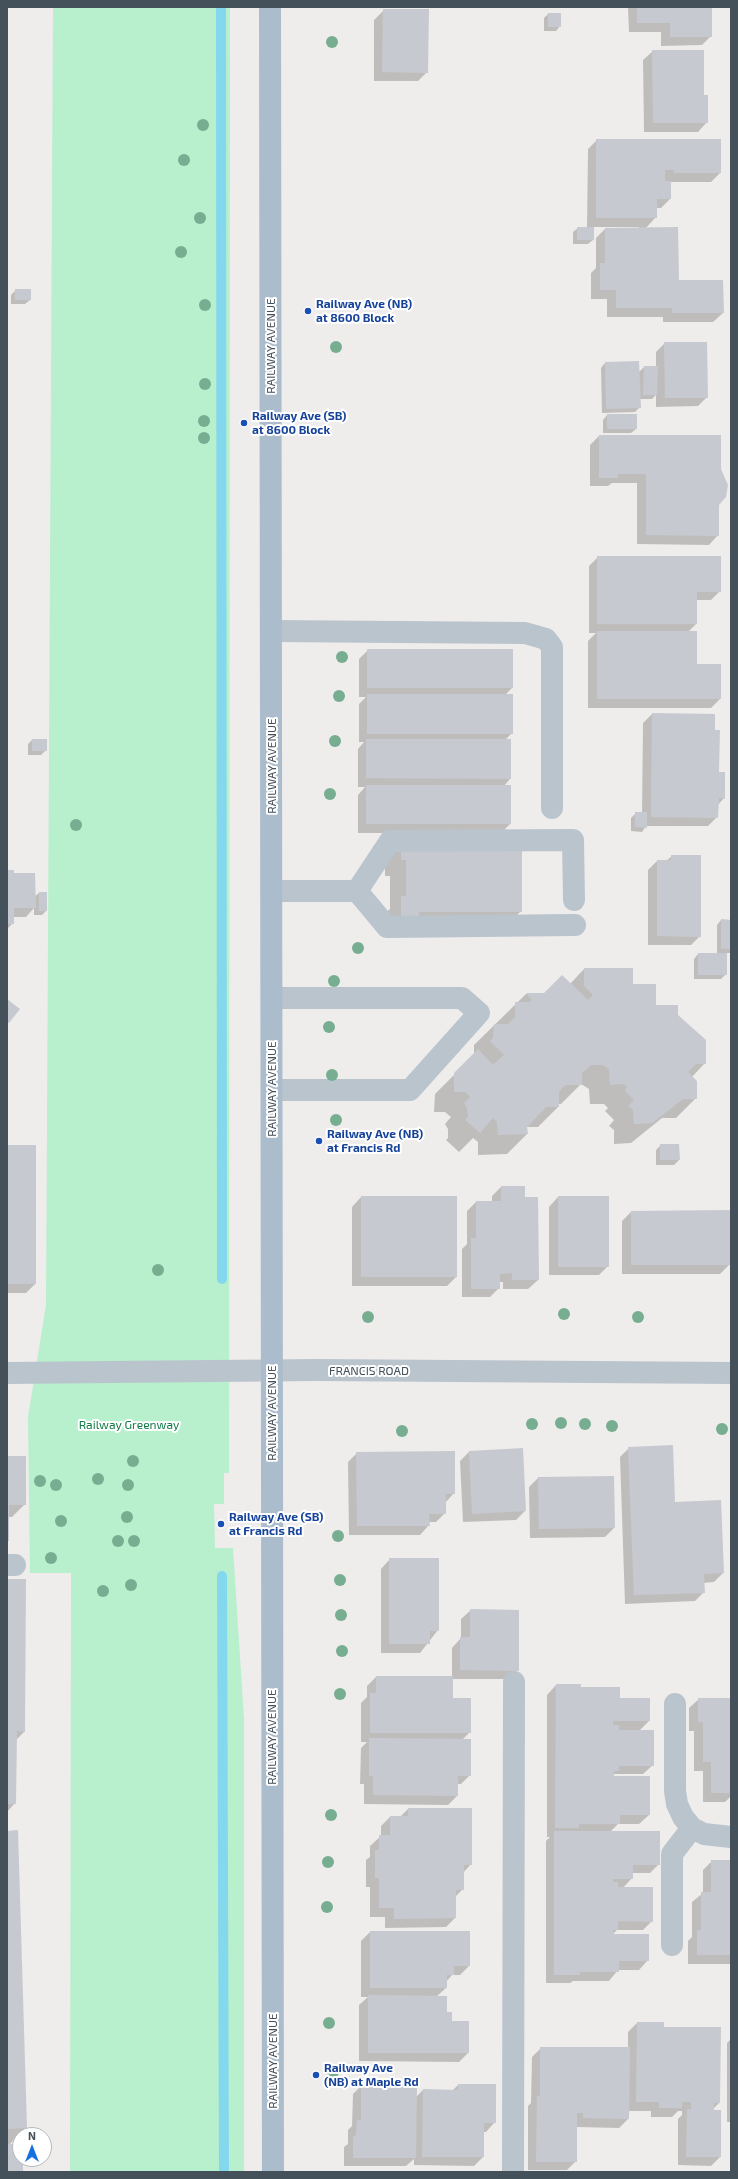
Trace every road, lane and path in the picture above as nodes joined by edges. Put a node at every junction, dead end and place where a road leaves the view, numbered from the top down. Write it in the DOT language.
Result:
graph roads {
  1 [pos="270,7"];
  2 [pos="271,631"];
  3 [pos="552,808"];
  4 [pos="272,891"];
  5 [pos="357,891"];
  6 [pos="574,900"];
  7 [pos="575,926"];
  8 [pos="272,998"];
  9 [pos="272,1090"];
  10 [pos="272,1371"];
  11 [pos="7,1373"];
  12 [pos="731,1373"];
  13 [pos="514,1682"];
  14 [pos="675,1704"];
  15 [pos="692,1828"];
  16 [pos="731,1836"];
  17 [pos="672,1945"];
  18 [pos="273,2172"];
  19 [pos="513,2172"];
  1 -- 2 [label="main road, RAILWAY AVENUE"];
  2 -- 3 [label="street"];
  2 -- 4 [label="main road, RAILWAY AVENUE"];
  4 -- 5 [label="street"];
  4 -- 8 [label="main road, RAILWAY AVENUE"];
  5 -- 6 [label="street"];
  5 -- 7 [label="street"];
  8 -- 9 [label="main road, RAILWAY AVENUE"];
  8 -- 9 [label="street"];
  9 -- 10 [label="main road, RAILWAY AVENUE"];
  10 -- 11 [label="street, FRANCIS ROAD"];
  10 -- 12 [label="street, FRANCIS ROAD"];
  10 -- 18 [label="main road, RAILWAY AVENUE"];
  13 -- 19 [label="street"];
  14 -- 15 [label="street"];
  15 -- 16 [label="street"];
  15 -- 17 [label="street"];
}
